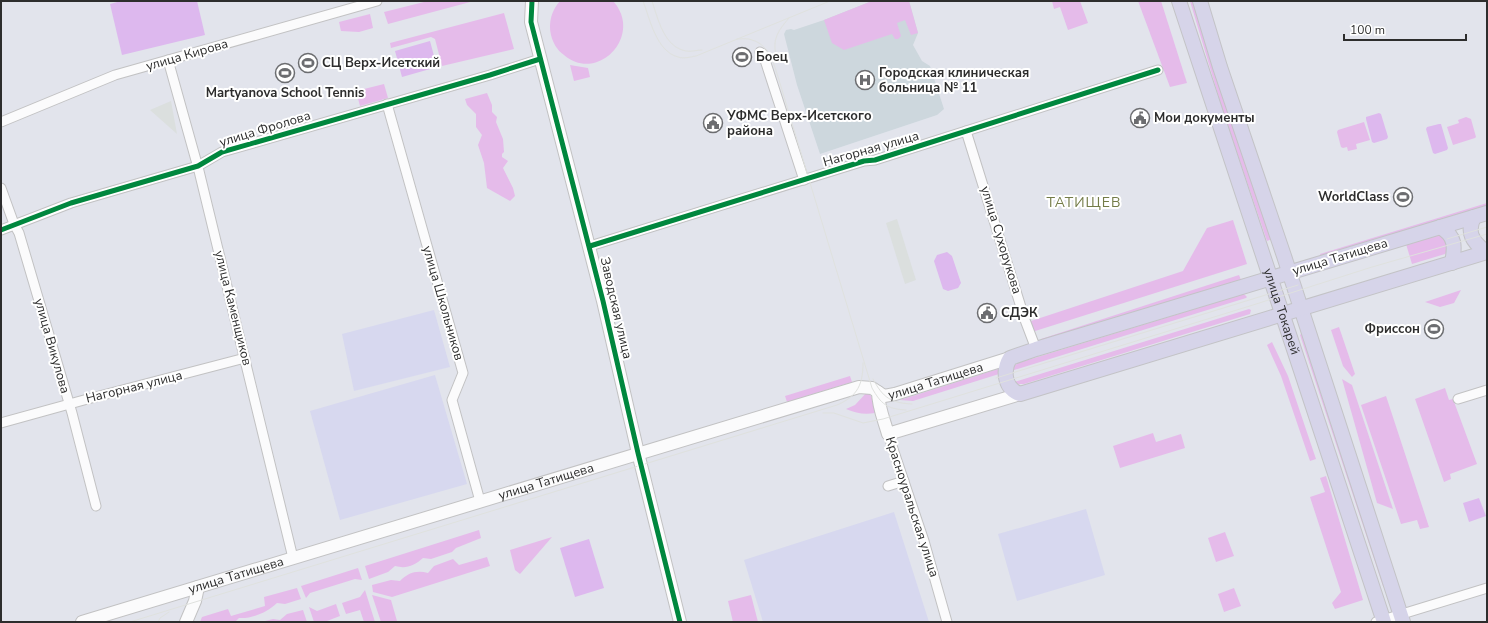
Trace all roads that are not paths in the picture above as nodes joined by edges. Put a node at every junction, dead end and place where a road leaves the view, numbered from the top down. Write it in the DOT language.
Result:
graph roads {
  1 [pos="377,1"];
  2 [pos="532,1"];
  3 [pos="1179,1"];
  4 [pos="1200,1"];
  5 [pos="349,5"];
  6 [pos="760,52"];
  7 [pos="540,58"];
  8 [pos="168,60"];
  9 [pos="1158,70"];
  10 [pos="387,104"];
  11 [pos="1,122"];
  12 [pos="966,131"];
  13 [pos="198,166"];
  14 [pos="804,180"];
  15 [pos="1,188"];
  16 [pos="1481,215"];
  17 [pos="14,224"];
  18 [pos="1440,227"];
  19 [pos="1,230"];
  20 [pos="590,246"];
  21 [pos="1486,252"];
  22 [pos="1452,263"];
  23 [pos="1290,273"];
  24 [pos="1270,278"];
  25 [pos="1302,309"];
  26 [pos="1283,314"];
  27 [pos="1036,349"];
  28 [pos="245,358"];
  29 [pos="1010,358"];
  30 [pos="1487,390"];
  31 [pos="878,392"];
  32 [pos="1020,394"];
  33 [pos="1458,398"];
  34 [pos="69,404"];
  35 [pos="1,423"];
  36 [pos="888,434"];
  37 [pos="638,453"];
  38 [pos="904,481"];
  39 [pos="888,486"];
  40 [pos="480,501"];
  41 [pos="96,506"];
  42 [pos="293,558"];
  43 [pos="198,587"];
  44 [pos="1487,588"];
  45 [pos="115,617"];
  46 [pos="1402,618"];
  47 [pos="1381,621"];
  48 [pos="82,622"];
  49 [pos="186,622"];
  50 [pos="680,622"];
  51 [pos="947,622"];
  1 -- 5 [label="street, улица Кирова"];
  2 -- 7 [label="main road, Заводская улица"];
  3 -- 24 [label="main road, улица Токарей"];
  4 -- 23 [label="main road, улица Токарей"];
  5 -- 8 [label="street, улица Кирова"];
  6 -- 14 [label="street"];
  7 -- 10 [label="street, улица Фролова"];
  7 -- 20 [label="main road, Заводская улица"];
  8 -- 11 [label="street, улица Кирова"];
  8 -- 13 [label="street, улица Каменщиков"];
  9 -- 12 [label="street, Нагорная улица"];
  10 -- 13 [label="street, улица Фролова"];
  10 -- 40 [label="street, улица Школьников"];
  12 -- 14 [label="street, Нагорная улица"];
  12 -- 27 [label="street, улица Сухорукова"];
  13 -- 17 [label="street, улица Фролова"];
  13 -- 28 [label="street, улица Каменщиков"];
  14 -- 20 [label="street, Нагорная улица"];
  15 -- 17 [label="street, улица Викулова"];
  16 -- 18 [label="main road, улица Татищева"];
  16 -- 21 [label="main road"];
  17 -- 19 [label="street, улица Фролова"];
  17 -- 34 [label="street, улица Викулова"];
  18 -- 22 [label="main road"];
  18 -- 23 [label="main road, улица Татищева"];
  20 -- 37 [label="main road, Заводская улица"];
  21 -- 22 [label="main road"];
  22 -- 25 [label="main road"];
  23 -- 24 [label="main road, улица Татищева"];
  23 -- 25 [label="main road, улица Токарей"];
  24 -- 26 [label="main road, улица Токарей"];
  24 -- 27 [label="main road, улица Татищева"];
  25 -- 26 [label="main road"];
  25 -- 46 [label="main road, улица Токарей"];
  26 -- 32 [label="main road"];
  26 -- 47 [label="main road, улица Токарей"];
  27 -- 29 [label="main road, улица Татищева"];
  28 -- 34 [label="street, Нагорная улица"];
  28 -- 42 [label="street, улица Каменщиков"];
  29 -- 31 [label="main road, улица Татищева"];
  29 -- 32 [label="main road"];
  30 -- 33 [label="street"];
  31 -- 36 [label="main road, Красноуральская улица"];
  31 -- 37 [label="main road, улица Татищева"];
  32 -- 36 [label="main road"];
  34 -- 35 [label="street, Нагорная улица"];
  34 -- 41 [label="street, улица Викулова"];
  36 -- 38 [label="street, Красноуральская улица"];
  37 -- 40 [label="main road, улица Татищева"];
  37 -- 50 [label="main road, Заводская улица"];
  38 -- 39 [label="street"];
  38 -- 51 [label="street, Красноуральская улица"];
  40 -- 42 [label="main road, улица Татищева"];
  42 -- 43 [label="main road, улица Татищева"];
  43 -- 45 [label="main road, улица Татищева"];
  43 -- 49 [label="main road"];
  44 -- 46 [label="street"];
  45 -- 48 [label="main road, улица Татищева"];
  46 -- 47 [label="street"];
}
